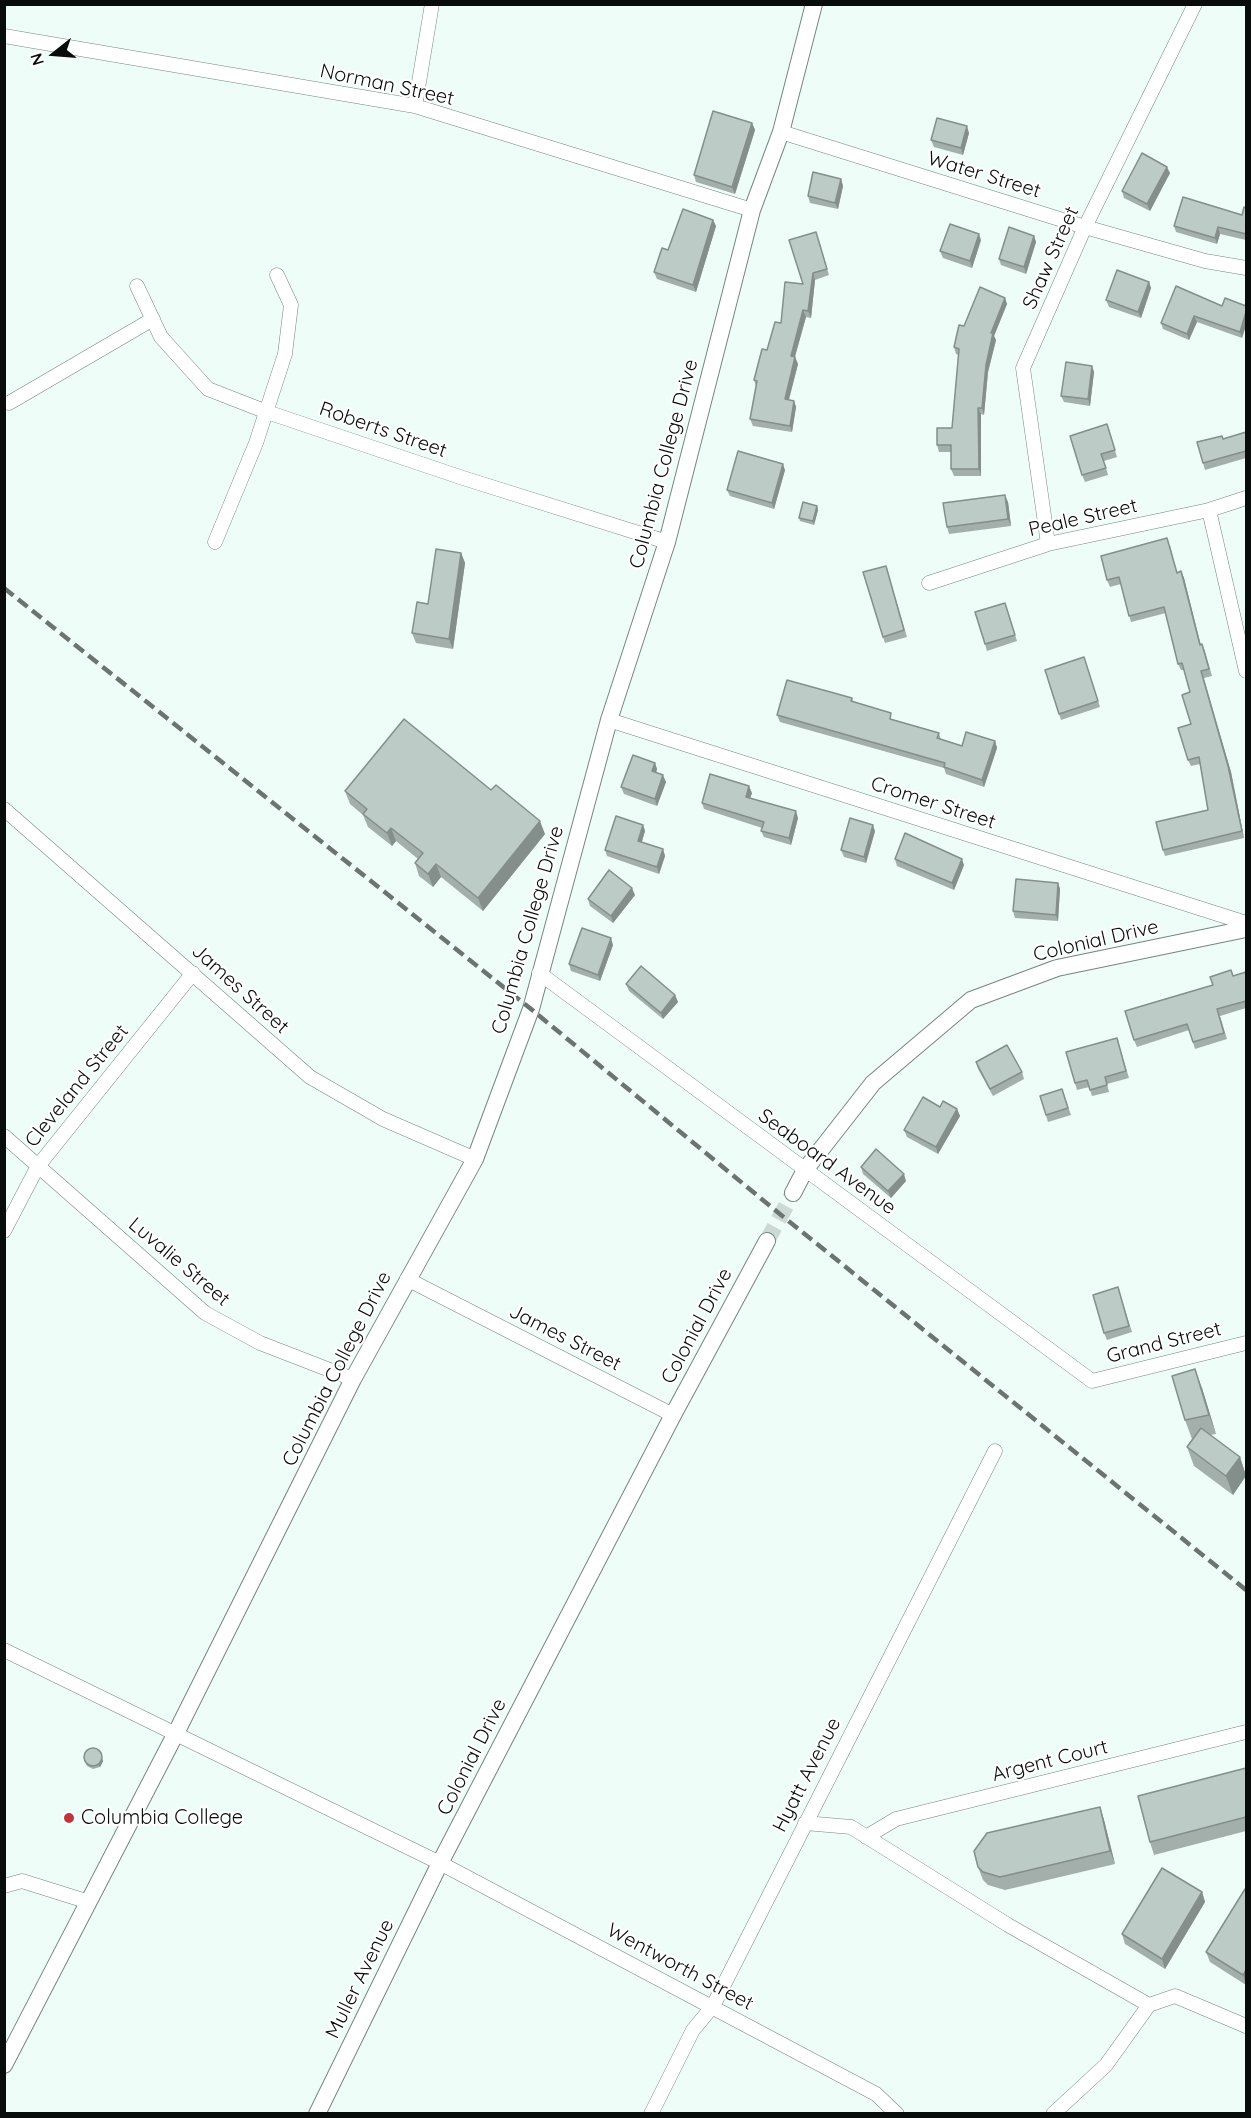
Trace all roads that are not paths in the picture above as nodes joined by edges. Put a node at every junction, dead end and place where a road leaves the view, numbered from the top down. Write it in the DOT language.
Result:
graph roads {
  1 [pos="432,4"];
  2 [pos="814,4"];
  3 [pos="1195,4"];
  4 [pos="4,36"];
  5 [pos="415,106"];
  6 [pos="781,132"];
  7 [pos="752,210"];
  8 [pos="1085,227"];
  9 [pos="1246,268"];
  10 [pos="277,275"];
  11 [pos="137,286"];
  12 [pos="153,319"];
  13 [pos="9,403"];
  14 [pos="267,412"];
  15 [pos="1246,498"];
  16 [pos="1209,510"];
  17 [pos="215,542"];
  18 [pos="667,542"];
  19 [pos="1048,544"];
  20 [pos="929,583"];
  21 [pos="1246,671"];
  22 [pos="609,720"];
  23 [pos="4,809"];
  24 [pos="1246,923"];
  25 [pos="1246,929"];
  26 [pos="193,973"];
  27 [pos="538,973"];
  28 [pos="4,1136"];
  29 [pos="475,1159"];
  30 [pos="38,1166"];
  31 [pos="805,1170"];
  32 [pos="793,1193"];
  33 [pos="4,1232"];
  34 [pos="767,1241"];
  35 [pos="407,1279"];
  36 [pos="1246,1343"];
  37 [pos="353,1379"];
  38 [pos="1092,1381"];
  39 [pos="673,1415"];
  40 [pos="995,1451"];
  41 [pos="4,1650"];
  42 [pos="1246,1732"];
  43 [pos="176,1733"];
  44 [pos="805,1823"];
  45 [pos="866,1836"];
  46 [pos="440,1863"];
  47 [pos="4,1886"];
  48 [pos="89,1902"];
  49 [pos="1149,2005"];
  50 [pos="712,2006"];
  51 [pos="1246,2026"];
  52 [pos="4,2065"];
  53 [pos="317,2114"];
  54 [pos="651,2114"];
  55 [pos="897,2114"];
  56 [pos="1053,2114"];
  1 -- 5 [label="street"];
  2 -- 6 [label="street, Columbia College Drive"];
  3 -- 8 [label="street, Shaw Street"];
  4 -- 5 [label="street, Norman Street"];
  5 -- 7 [label="street, Norman Street"];
  6 -- 7 [label="street, Columbia College Drive"];
  6 -- 8 [label="street, Water Street"];
  7 -- 18 [label="street, Columbia College Drive"];
  8 -- 9 [label="street, Water Street"];
  8 -- 19 [label="street, Shaw Street"];
  10 -- 14 [label="street"];
  11 -- 12 [label="street, Roberts Street"];
  12 -- 13 [label="street"];
  12 -- 14 [label="street, Roberts Street"];
  14 -- 17 [label="street"];
  14 -- 18 [label="street, Roberts Street"];
  15 -- 16 [label="street, Peale Street"];
  16 -- 19 [label="street, Peale Street"];
  16 -- 21 [label="street"];
  18 -- 22 [label="street, Columbia College Drive"];
  19 -- 20 [label="street, Peale Street"];
  22 -- 24 [label="street, Cromer Street"];
  22 -- 27 [label="street, Columbia College Drive"];
  23 -- 26 [label="street, James Street"];
  25 -- 31 [label="street, Colonial Drive"];
  26 -- 29 [label="street, James Street"];
  26 -- 30 [label="street, Cleveland Street"];
  27 -- 29 [label="street, Columbia College Drive"];
  27 -- 31 [label="street, Seaboard Avenue"];
  28 -- 30 [label="street, Luvalie Street"];
  29 -- 35 [label="street, Columbia College Drive"];
  30 -- 33 [label="street, Cleveland Street"];
  30 -- 37 [label="street, Luvalie Street"];
  31 -- 32 [label="street, Colonial Drive"];
  31 -- 38 [label="street, Seaboard Avenue"];
  34 -- 39 [label="street, Colonial Drive"];
  35 -- 37 [label="street, Columbia College Drive"];
  35 -- 39 [label="street, James Street"];
  36 -- 38 [label="street, Grand Street"];
  37 -- 43 [label="street, Columbia College Drive"];
  39 -- 46 [label="street, Colonial Drive"];
  40 -- 44 [label="street, Hyatt Avenue"];
  41 -- 43 [label="street"];
  42 -- 45 [label="street, Argent Court"];
  43 -- 46 [label="street"];
  43 -- 48 [label="street, Columbia College Drive"];
  44 -- 45 [label="street"];
  44 -- 50 [label="street, Hyatt Avenue"];
  45 -- 49 [label="street"];
  46 -- 50 [label="street, Wentworth Street"];
  46 -- 53 [label="street, Muller Avenue"];
  47 -- 48 [label="street"];
  48 -- 52 [label="street, Columbia College Drive"];
  49 -- 51 [label="street"];
  49 -- 56 [label="street"];
  50 -- 54 [label="street, Hyatt Avenue"];
  50 -- 55 [label="street, Wentworth Street"];
}
